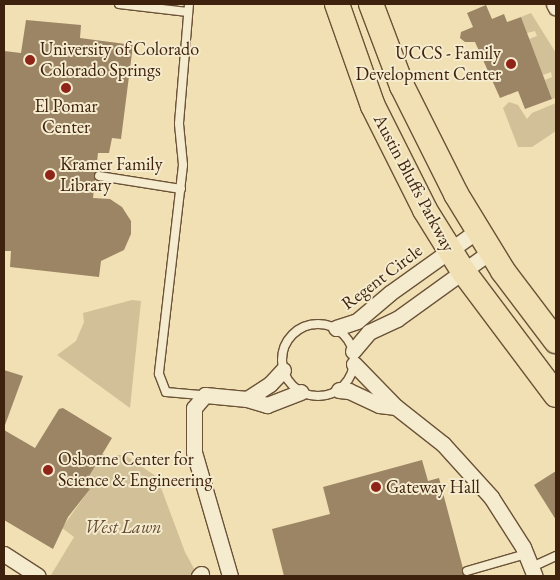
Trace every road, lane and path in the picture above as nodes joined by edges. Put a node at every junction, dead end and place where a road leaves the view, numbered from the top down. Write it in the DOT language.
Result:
graph roads {
  1 [pos="119,4"];
  2 [pos="337,4"];
  3 [pos="371,4"];
  4 [pos="554,4"];
  5 [pos="189,8"];
  6 [pos="556,8"];
  7 [pos="99,176"];
  8 [pos="181,189"];
  9 [pos="477,231"];
  10 [pos="449,249"];
  11 [pos="490,252"];
  12 [pos="463,270"];
  13 [pos="336,328"];
  14 [pos="556,340"];
  15 [pos="353,357"];
  16 [pos="283,370"];
  17 [pos="339,390"];
  18 [pos="301,392"];
  19 [pos="205,395"];
  20 [pos="556,395"];
  21 [pos="247,399"];
  22 [pos="396,407"];
  23 [pos="4,554"];
  24 [pos="556,556"];
  25 [pos="531,566"];
  26 [pos="467,570"];
  27 [pos="38,576"];
  28 [pos="230,576"];
  1 -- 5 [label="lane"];
  2 -- 10 [label="main road, Austin Bluffs Parkway"];
  3 -- 9 [label="main road, Austin Bluffs Parkway"];
  4 -- 6 [label="street"];
  5 -- 8 [label="lane"];
  7 -- 8 [label="lane"];
  8 -- 19 [label="lane"];
  9 -- 10 [label="street, Regent Circle"];
  9 -- 11 [label="main road, Austin Bluffs Parkway"];
  10 -- 12 [label="main road, Austin Bluffs Parkway"];
  10 -- 13 [label="street, Regent Circle"];
  11 -- 12 [label="street, Regent Circle"];
  11 -- 14 [label="main road, Austin Bluffs Parkway"];
  12 -- 15 [label="street, Regent Circle"];
  12 -- 20 [label="main road, Austin Bluffs Parkway"];
  13 -- 15 [label="lane"];
  13 -- 16 [label="lane, Regent Circle"];
  15 -- 17 [label="lane, Regent Circle"];
  15 -- 22 [label="street"];
  16 -- 18 [label="lane"];
  16 -- 21 [label="street"];
  17 -- 18 [label="lane"];
  17 -- 22 [label="street"];
  18 -- 21 [label="street"];
  19 -- 21 [label="street"];
  19 -- 28 [label="street"];
  22 -- 25 [label="street"];
  23 -- 27 [label="street"];
  24 -- 25 [label="lane"];
  25 -- 26 [label="lane"];
}
